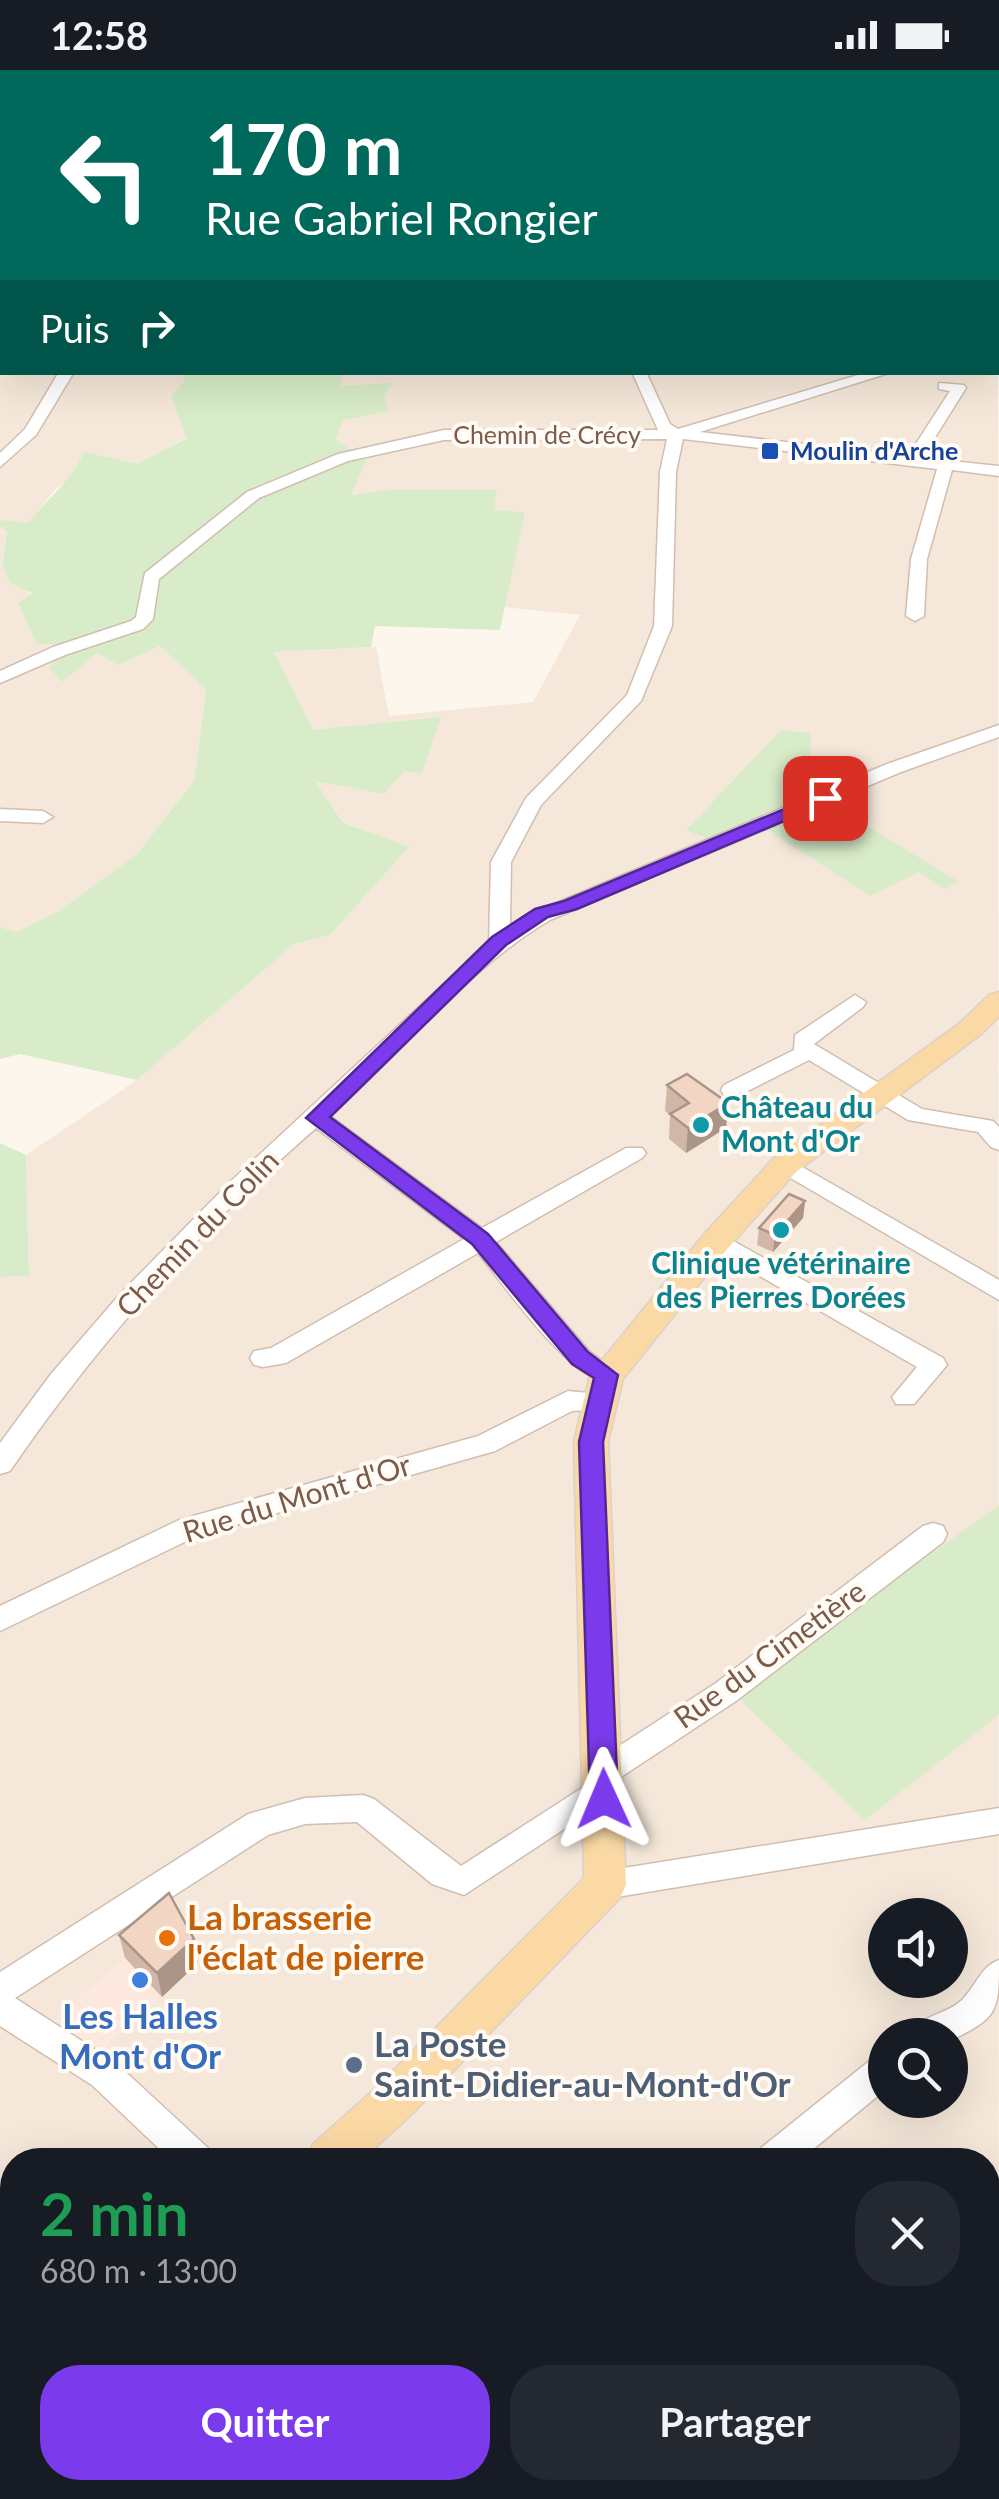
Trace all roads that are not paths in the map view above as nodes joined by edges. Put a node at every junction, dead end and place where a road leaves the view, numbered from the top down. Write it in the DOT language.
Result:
graph roads {
  1 [pos="65,375"];
  2 [pos="639,375"];
  3 [pos="875,375"];
  4 [pos="944,386"];
  5 [pos="676,434"];
  6 [pos="913,460"];
  7 [pos="0,462"];
  8 [pos="946,464"];
  9 [pos="999,470"];
  10 [pos="916,616"];
  11 [pos="0,678"];
  12 [pos="999,731"];
  13 [pos="499,941"];
  14 [pos="999,1000"];
  15 [pos="855,1002"];
  16 [pos="808,1052"];
  17 [pos="732,1090"];
  18 [pos="878,1095"];
  19 [pos="317,1118"];
  20 [pos="999,1142"];
  21 [pos="634,1152"];
  22 [pos="785,1165"];
  23 [pos="480,1239"];
  24 [pos="717,1240"];
  25 [pos="999,1291"];
  26 [pos="263,1358"];
  27 [pos="603,1388"];
  28 [pos="905,1397"];
  29 [pos="0,1464"];
  30 [pos="933,1534"];
  31 [pos="0,1619"];
  32 [pos="604,1786"];
  33 [pos="999,1821"];
  34 [pos="605,1884"];
  35 [pos="999,1975"];
  36 [pos="0,1990"];
  37 [pos="0,2007"];
  38 [pos="962,2018"];
  39 [pos="868,2084"];
  40 [pos="183,2148"];
  41 [pos="342,2148"];
  42 [pos="788,2148"];
  1 -- 7 [label="street"];
  2 -- 5 [label="street"];
  3 -- 5 [label="street"];
  4 -- 6 [label="street"];
  5 -- 6 [label="street, Chemin de Crécy"];
  5 -- 11 [label="street, Chemin de Crécy"];
  5 -- 13 [label="street"];
  6 -- 8 [label="street, Chemin de Crécy"];
  8 -- 9 [label="street, Chemin de Crécy"];
  8 -- 10 [label="street"];
  12 -- 13 [label="street, Chemin du Colin"];
  13 -- 19 [label="street, Chemin du Colin"];
  14 -- 18 [label="main road"];
  15 -- 16 [label="street"];
  16 -- 17 [label="street"];
  16 -- 18 [label="street"];
  18 -- 20 [label="street"];
  18 -- 22 [label="main road"];
  19 -- 23 [label="street"];
  19 -- 29 [label="street, Chemin du Colin"];
  21 -- 23 [label="street"];
  22 -- 24 [label="main road"];
  22 -- 25 [label="street"];
  23 -- 26 [label="street"];
  23 -- 27 [label="street"];
  24 -- 27 [label="main road"];
  24 -- 28 [label="street"];
  27 -- 31 [label="street, Rue du Mont d'Or"];
  27 -- 32 [label="main road"];
  30 -- 32 [label="street, Rue du Cimetière"];
  32 -- 34 [label="main road"];
  32 -- 36 [label="street, Rue du Cimetière"];
  33 -- 34 [label="street"];
  34 -- 41 [label="main road"];
  35 -- 38 [label="street"];
  37 -- 40 [label="street"];
  39 -- 42 [label="street"];
}
